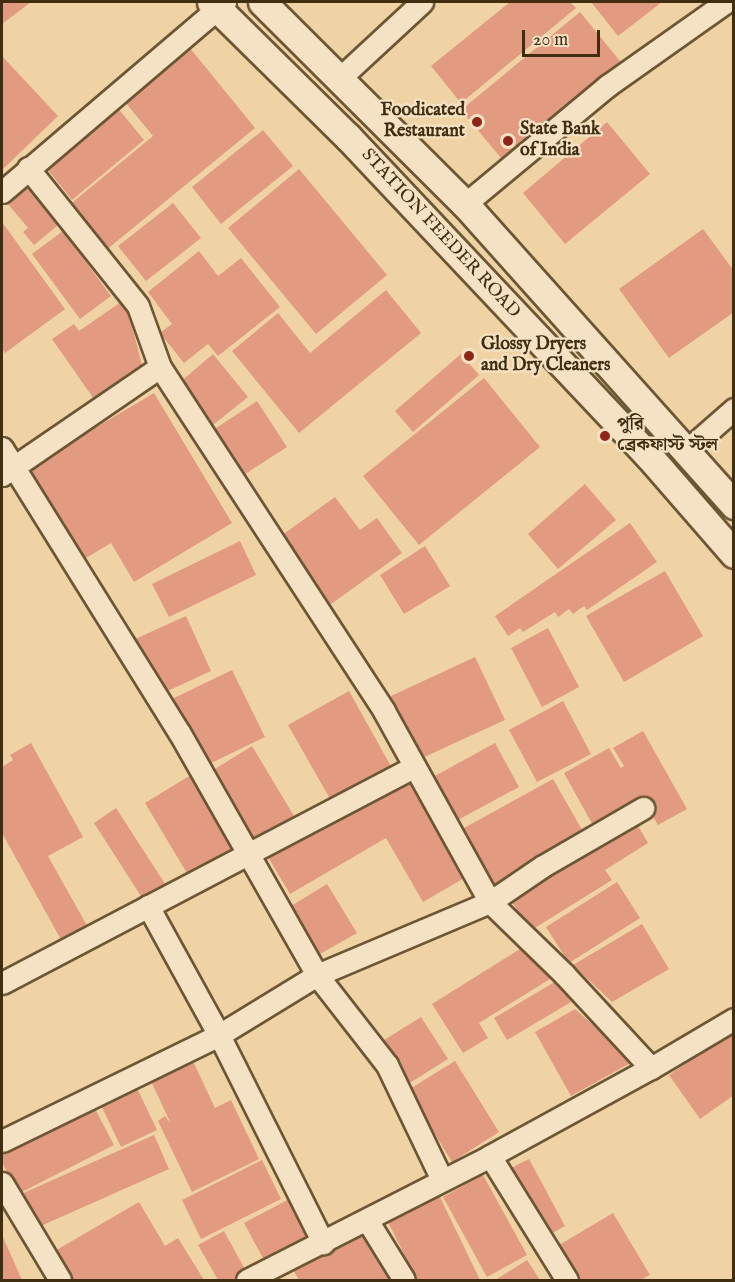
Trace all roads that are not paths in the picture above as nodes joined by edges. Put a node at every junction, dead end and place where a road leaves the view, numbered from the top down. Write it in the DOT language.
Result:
graph roads {
  1 [pos="262,2"];
  2 [pos="422,2"];
  3 [pos="726,2"];
  4 [pos="218,4"];
  5 [pos="340,78"];
  6 [pos="28,168"];
  7 [pos="2,192"];
  8 [pos="465,204"];
  9 [pos="160,367"];
  10 [pos="734,409"];
  11 [pos="2,448"];
  12 [pos="687,451"];
  13 [pos="8,471"];
  14 [pos="734,506"];
  15 [pos="734,554"];
  16 [pos="413,767"];
  17 [pos="644,808"];
  18 [pos="249,853"];
  19 [pos="490,902"];
  20 [pos="148,906"];
  21 [pos="318,975"];
  22 [pos="2,983"];
  23 [pos="734,1019"];
  24 [pos="219,1035"];
  25 [pos="651,1068"];
  26 [pos="2,1142"];
  27 [pos="490,1156"];
  28 [pos="442,1180"];
  29 [pos="2,1183"];
  30 [pos="367,1220"];
  31 [pos="323,1242"];
  32 [pos="60,1281"];
  33 [pos="247,1281"];
  34 [pos="404,1281"];
  35 [pos="567,1281"];
  1 -- 5 [label="street, STATION FEEDER ROAD"];
  2 -- 5 [label="street"];
  3 -- 8 [label="street"];
  4 -- 6 [label="street"];
  4 -- 15 [label="street, STATION FEEDER ROAD"];
  5 -- 8 [label="street, STATION FEEDER ROAD"];
  6 -- 7 [label="street"];
  6 -- 9 [label="street"];
  8 -- 12 [label="street, STATION FEEDER ROAD"];
  9 -- 13 [label="street"];
  9 -- 16 [label="street"];
  10 -- 12 [label="street"];
  11 -- 13 [label="street"];
  12 -- 14 [label="street, STATION FEEDER ROAD"];
  13 -- 18 [label="street"];
  16 -- 18 [label="street"];
  16 -- 19 [label="street"];
  17 -- 19 [label="street"];
  18 -- 20 [label="street"];
  18 -- 21 [label="street"];
  19 -- 21 [label="street"];
  19 -- 25 [label="street"];
  20 -- 22 [label="street"];
  20 -- 24 [label="street"];
  21 -- 24 [label="street"];
  21 -- 28 [label="street"];
  23 -- 25 [label="street"];
  24 -- 26 [label="street"];
  24 -- 31 [label="street"];
  25 -- 27 [label="street"];
  27 -- 28 [label="street"];
  27 -- 35 [label="street"];
  28 -- 30 [label="street"];
  29 -- 32 [label="street"];
  30 -- 31 [label="street"];
  30 -- 34 [label="street"];
  31 -- 33 [label="street"];
}
